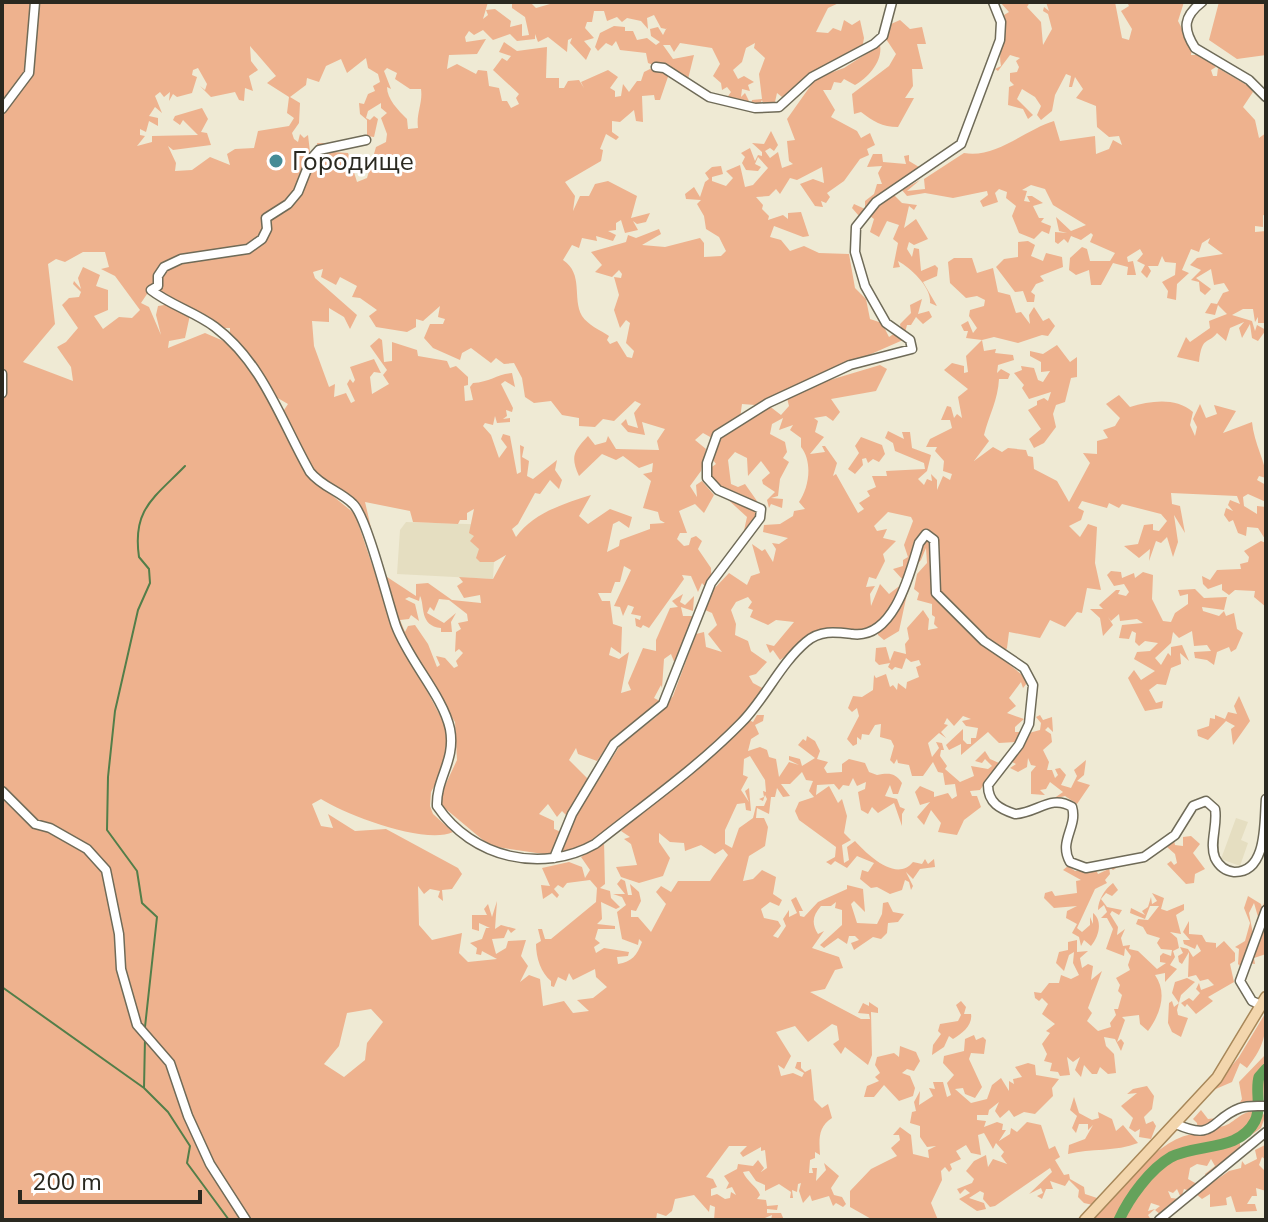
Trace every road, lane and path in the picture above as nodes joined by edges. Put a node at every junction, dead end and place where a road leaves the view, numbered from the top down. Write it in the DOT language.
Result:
graph roads {
  1 [pos="35,2"];
  2 [pos="892,2"];
  3 [pos="993,2"];
  4 [pos="1202,2"];
  5 [pos="656,67"];
  6 [pos="1266,97"];
  7 [pos="2,109"];
  8 [pos="366,140"];
  9 [pos="2,374"];
  10 [pos="2,393"];
  11 [pos="2,791"];
  12 [pos="1266,799"];
  13 [pos="554,858"];
  14 [pos="1266,910"];
  15 [pos="1264,1001"];
  16 [pos="1266,1106"];
  17 [pos="1176,1124"];
  18 [pos="1266,1132"];
  19 [pos="1161,1219"];
  20 [pos="246,1220"];
  21 [pos="1085,1220"];
  1 -- 7 [label="street"];
  2 -- 5 [label="street"];
  3 -- 13 [label="street"];
  4 -- 6 [label="street"];
  8 -- 13 [label="street"];
  9 -- 10 [label="street"];
  11 -- 20 [label="street"];
  12 -- 13 [label="street"];
  14 -- 15 [label="street"];
  15 -- 17 [label="main road"];
  16 -- 17 [label="street"];
  17 -- 21 [label="main road"];
  18 -- 19 [label="street"];
}
